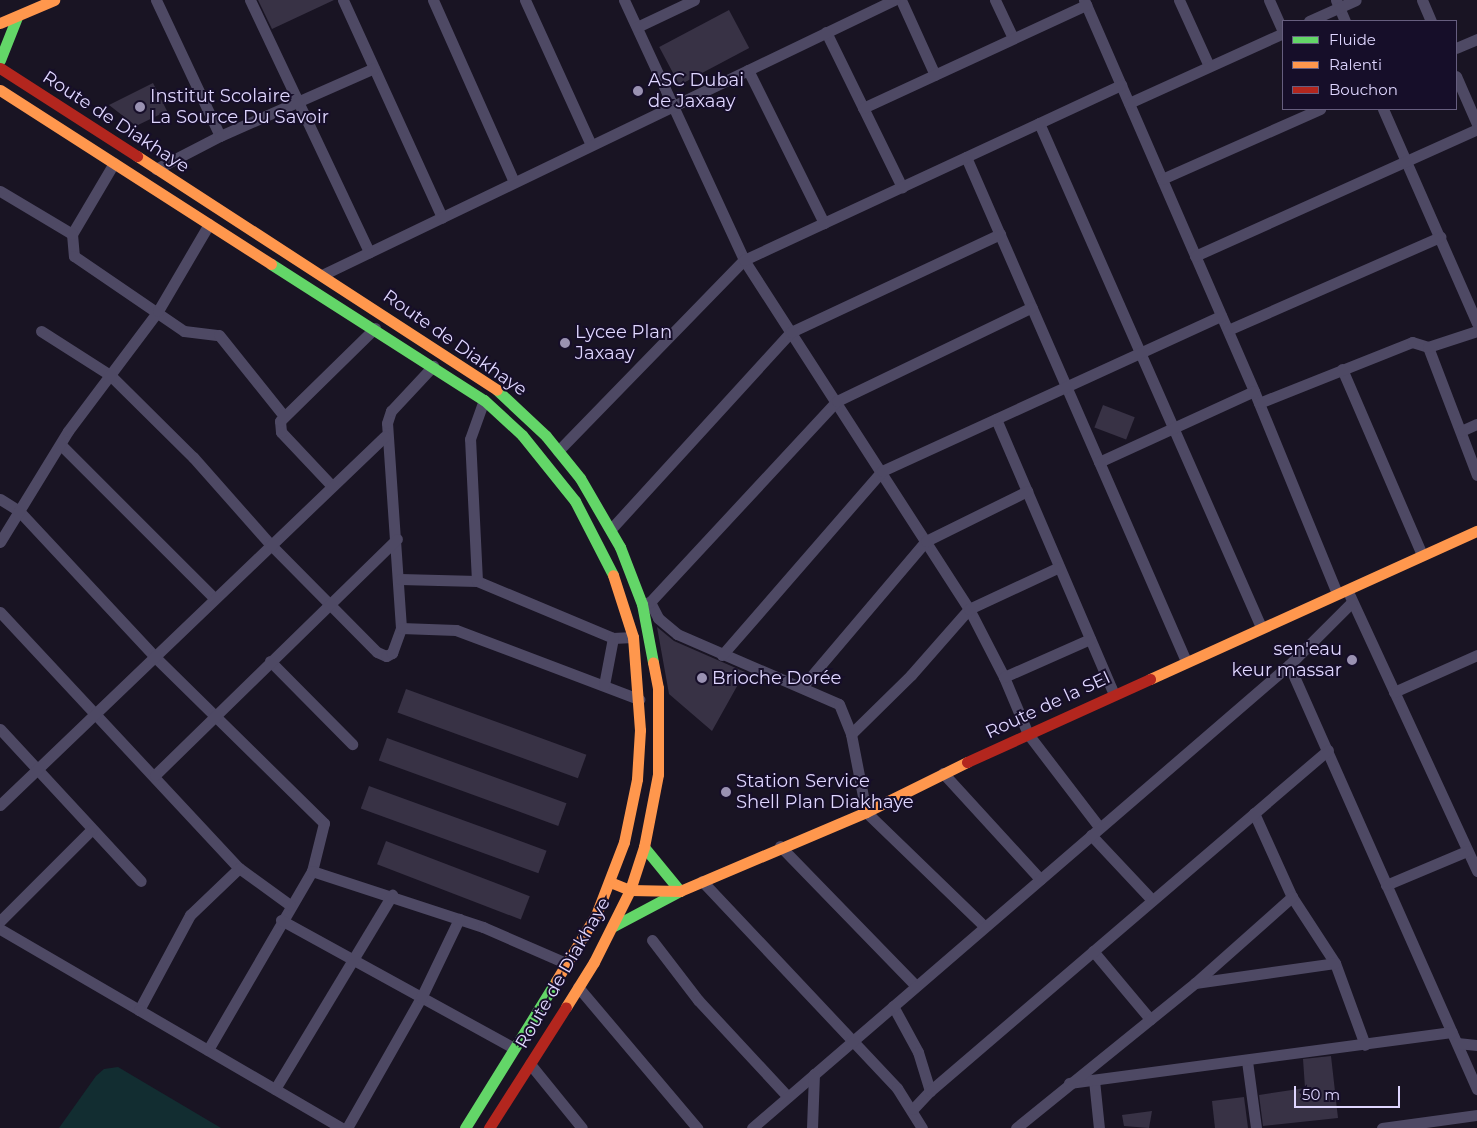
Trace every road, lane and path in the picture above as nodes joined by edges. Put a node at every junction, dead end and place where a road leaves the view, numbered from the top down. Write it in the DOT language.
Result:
graph roads {
  1 [pos="54,0"];
  2 [pos="156,0"];
  3 [pos="250,0"];
  4 [pos="343,0"];
  5 [pos="432,0"];
  6 [pos="525,0"];
  7 [pos="624,0"];
  8 [pos="694,0"];
  9 [pos="894,0"];
  10 [pos="900,0"];
  11 [pos="995,0"];
  12 [pos="1179,0"];
  13 [pos="1269,0"];
  14 [pos="1422,0"];
  15 [pos="1352,1"];
  16 [pos="1085,2"];
  17 [pos="1337,4"];
  18 [pos="17,17"];
  19 [pos="1311,20"];
  20 [pos="1345,20"];
  21 [pos="1431,20"];
  22 [pos="0,23"];
  23 [pos="637,27"];
  24 [pos="1282,30"];
  25 [pos="826,32"];
  26 [pos="1282,32"];
  27 [pos="1013,38"];
  28 [pos="1477,39"];
  29 [pos="1457,48"];
  30 [pos="0,60"];
  31 [pos="1209,66"];
  32 [pos="0,68"];
  33 [pos="374,68"];
  34 [pos="748,70"];
  35 [pos="935,75"];
  36 [pos="1457,78"];
  37 [pos="1121,85"];
  38 [pos="0,90"];
  39 [pos="298,102"];
  40 [pos="1129,103"];
  41 [pos="673,106"];
  42 [pos="863,108"];
  43 [pos="1318,110"];
  44 [pos="1383,110"];
  45 [pos="1039,122"];
  46 [pos="1477,124"];
  47 [pos="1477,129"];
  48 [pos="220,136"];
  49 [pos="591,145"];
  50 [pos="966,157"];
  51 [pos="1406,161"];
  52 [pos="114,163"];
  53 [pos="156,170"];
  54 [pos="1162,179"];
  55 [pos="514,182"];
  56 [pos="902,187"];
  57 [pos="0,191"];
  58 [pos="442,217"];
  59 [pos="824,223"];
  60 [pos="209,224"];
  61 [pos="72,234"];
  62 [pos="1000,234"];
  63 [pos="1440,238"];
  64 [pos="369,252"];
  65 [pos="1195,256"];
  66 [pos="744,260"];
  67 [pos="322,275"];
  68 [pos="1032,307"];
  69 [pos="158,311"];
  70 [pos="1221,316"];
  71 [pos="1477,323"];
  72 [pos="375,328"];
  73 [pos="1228,330"];
  74 [pos="41,331"];
  75 [pos="1477,331"];
  76 [pos="791,332"];
  77 [pos="1428,347"];
  78 [pos="1140,353"];
  79 [pos="434,366"];
  80 [pos="1342,369"];
  81 [pos="110,375"];
  82 [pos="1066,386"];
  83 [pos="1254,391"];
  84 [pos="484,400"];
  85 [pos="837,401"];
  86 [pos="1259,403"];
  87 [pos="284,416"];
  88 [pos="996,419"];
  89 [pos="1477,424"];
  90 [pos="1174,428"];
  91 [pos="1461,431"];
  92 [pos="385,436"];
  93 [pos="61,444"];
  94 [pos="558,451"];
  95 [pos="1099,462"];
  96 [pos="882,471"];
  97 [pos="1477,475"];
  98 [pos="331,485"];
  99 [pos="1027,491"];
  100 [pos="0,499"];
  101 [pos="19,512"];
  102 [pos="611,529"];
  103 [pos="1477,530"];
  104 [pos="397,539"];
  105 [pos="926,541"];
  106 [pos="0,542"];
  107 [pos="269,543"];
  108 [pos="1422,555"];
  109 [pos="1059,567"];
  110 [pos="400,579"];
  111 [pos="477,581"];
  112 [pos="1342,591"];
  113 [pos="214,598"];
  114 [pos="329,602"];
  115 [pos="1352,602"];
  116 [pos="646,603"];
  117 [pos="969,609"];
  118 [pos="0,612"];
  119 [pos="1261,627"];
  120 [pos="402,628"];
  121 [pos="633,637"];
  122 [pos="613,638"];
  123 [pos="1090,639"];
  124 [pos="722,655"];
  125 [pos="155,657"];
  126 [pos="1476,658"];
  127 [pos="270,661"];
  128 [pos="1186,661"];
  129 [pos="1289,665"];
  130 [pos="1004,677"];
  131 [pos="604,685"];
  132 [pos="802,687"];
  133 [pos="1394,692"];
  134 [pos="1114,694"];
  135 [pos="638,699"];
  136 [pos="95,712"];
  137 [pos="215,716"];
  138 [pos="0,729"];
  139 [pos="851,734"];
  140 [pos="1028,734"];
  141 [pos="352,744"];
  142 [pos="1328,750"];
  143 [pos="39,768"];
  144 [pos="943,773"];
  145 [pos="155,775"];
  146 [pos="0,805"];
  147 [pos="866,812"];
  148 [pos="1254,813"];
  149 [pos="91,830"];
  150 [pos="1095,831"];
  151 [pos="780,846"];
  152 [pos="644,847"];
  153 [pos="1467,851"];
  154 [pos="239,868"];
  155 [pos="312,871"];
  156 [pos="1477,871"];
  157 [pos="1040,879"];
  158 [pos="141,880"];
  159 [pos="702,881"];
  160 [pos="610,882"];
  161 [pos="1386,885"];
  162 [pos="630,890"];
  163 [pos="680,891"];
  164 [pos="392,894"];
  165 [pos="1292,897"];
  166 [pos="1152,900"];
  167 [pos="290,905"];
  168 [pos="460,919"];
  169 [pos="281,920"];
  170 [pos="0,921"];
  171 [pos="612,927"];
  172 [pos="985,927"];
  173 [pos="0,929"];
  174 [pos="652,940"];
  175 [pos="1093,951"];
  176 [pos="351,957"];
  177 [pos="1335,963"];
  178 [pos="568,964"];
  179 [pos="1195,983"];
  180 [pos="916,986"];
  181 [pos="578,987"];
  182 [pos="421,998"];
  183 [pos="893,1006"];
  184 [pos="139,1010"];
  185 [pos="1150,1019"];
  186 [pos="1454,1038"];
  187 [pos="853,1041"];
  188 [pos="1365,1044"];
  189 [pos="1477,1045"];
  190 [pos="514,1048"];
  191 [pos="208,1050"];
  192 [pos="1247,1061"];
  193 [pos="530,1064"];
  194 [pos="814,1074"];
  195 [pos="1094,1080"];
  196 [pos="1069,1083"];
  197 [pos="275,1089"];
  198 [pos="1477,1089"];
  199 [pos="930,1091"];
  200 [pos="788,1097"];
  201 [pos="913,1110"];
  202 [pos="1477,1115"];
  203 [pos="342,1128"];
  204 [pos="347,1128"];
  205 [pos="465,1128"];
  206 [pos="489,1128"];
  207 [pos="582,1128"];
  208 [pos="697,1128"];
  209 [pos="752,1128"];
  210 [pos="812,1128"];
  211 [pos="922,1128"];
  212 [pos="1016,1128"];
  213 [pos="1100,1128"];
  214 [pos="1256,1128"];
  215 [pos="1382,1128"];
  1 -- 18 [label="main road"];
  2 -- 48 [label="street"];
  3 -- 39 [label="street"];
  4 -- 33 [label="street"];
  5 -- 55 [label="street"];
  6 -- 49 [label="street"];
  7 -- 23 [label="street"];
  8 -- 23 [label="street"];
  9 -- 25 [label="street"];
  10 -- 35 [label="street"];
  11 -- 27 [label="street"];
  12 -- 31 [label="street"];
  13 -- 24 [label="street"];
  14 -- 21 [label="street"];
  15 -- 17 [label="street"];
  16 -- 27 [label="street"];
  16 -- 37 [label="street"];
  17 -- 19 [label="street"];
  17 -- 20 [label="street"];
  18 -- 22 [label="main road"];
  18 -- 30 [label="main road"];
  23 -- 41 [label="street"];
  25 -- 34 [label="street"];
  25 -- 42 [label="street"];
  26 -- 31 [label="street"];
  27 -- 35 [label="street"];
  28 -- 29 [label="street"];
  31 -- 40 [label="street"];
  32 -- 53 [label="main road, Route de Diakhaye"];
  33 -- 39 [label="street"];
  33 -- 58 [label="street"];
  34 -- 41 [label="street"];
  34 -- 59 [label="street"];
  35 -- 42 [label="street"];
  36 -- 46 [label="street"];
  37 -- 40 [label="street"];
  37 -- 45 [label="street"];
  38 -- 52 [label="main road, Route de Diakhaye"];
  39 -- 48 [label="street"];
  39 -- 64 [label="street"];
  40 -- 54 [label="street"];
  41 -- 49 [label="street"];
  41 -- 66 [label="street"];
  42 -- 56 [label="street"];
  43 -- 54 [label="street"];
  44 -- 51 [label="street"];
  45 -- 50 [label="street"];
  45 -- 78 [label="street"];
  47 -- 51 [label="street"];
  48 -- 53 [label="street"];
  49 -- 55 [label="street"];
  50 -- 56 [label="street"];
  50 -- 62 [label="street"];
  51 -- 63 [label="street"];
  51 -- 65 [label="street"];
  52 -- 60 [label="main road, Route de Diakhaye"];
  52 -- 61 [label="street"];
  53 -- 67 [label="main road, Route de Diakhaye"];
  54 -- 65 [label="street"];
  55 -- 58 [label="street"];
  56 -- 59 [label="street"];
  57 -- 61 [label="street"];
  58 -- 64 [label="street"];
  59 -- 66 [label="street"];
  60 -- 69 [label="street"];
  60 -- 72 [label="main road, Route de Diakhaye"];
  61 -- 69 [label="street"];
  62 -- 68 [label="street"];
  62 -- 76 [label="street"];
  63 -- 71 [label="street"];
  63 -- 73 [label="street"];
  64 -- 67 [label="street"];
  65 -- 70 [label="street"];
  66 -- 76 [label="street"];
  66 -- 94 [label="street"];
  67 -- 94 [label="main road, Route de Diakhaye"];
  68 -- 82 [label="street"];
  68 -- 85 [label="street"];
  69 -- 81 [label="street"];
  69 -- 87 [label="street"];
  70 -- 73 [label="street"];
  70 -- 78 [label="street"];
  72 -- 79 [label="main road, Route de Diakhaye"];
  72 -- 87 [label="street"];
  73 -- 83 [label="street"];
  74 -- 81 [label="street"];
  75 -- 77 [label="street"];
  76 -- 85 [label="street"];
  76 -- 102 [label="street"];
  77 -- 80 [label="street"];
  77 -- 91 [label="street"];
  78 -- 82 [label="street"];
  78 -- 90 [label="street"];
  79 -- 84 [label="main road, Route de Diakhaye"];
  79 -- 92 [label="street"];
  80 -- 86 [label="street"];
  80 -- 108 [label="street"];
  81 -- 93 [label="street"];
  81 -- 107 [label="street"];
  82 -- 88 [label="street"];
  82 -- 95 [label="street"];
  83 -- 86 [label="street"];
  83 -- 90 [label="street"];
  84 -- 111 [label="street"];
  84 -- 121 [label="main road, Route de Diakhaye"];
  85 -- 96 [label="street"];
  85 -- 116 [label="street"];
  86 -- 112 [label="street"];
  87 -- 98 [label="street"];
  88 -- 96 [label="street"];
  88 -- 99 [label="street"];
  89 -- 91 [label="street"];
  90 -- 95 [label="street"];
  90 -- 119 [label="street"];
  91 -- 97 [label="street"];
  92 -- 98 [label="street"];
  92 -- 104 [label="street"];
  93 -- 101 [label="street"];
  93 -- 113 [label="street"];
  94 -- 102 [label="main road, Route de Diakhaye"];
  95 -- 128 [label="street"];
  96 -- 105 [label="street"];
  96 -- 124 [label="street"];
  98 -- 107 [label="street"];
  99 -- 105 [label="street"];
  99 -- 109 [label="street"];
  100 -- 101 [label="street"];
  101 -- 106 [label="street"];
  101 -- 125 [label="street"];
  102 -- 116 [label="main road, Route de Diakhaye"];
  103 -- 108 [label="main road, Route de la SEI"];
  104 -- 110 [label="street"];
  104 -- 114 [label="street"];
  105 -- 117 [label="street"];
  105 -- 132 [label="street"];
  107 -- 113 [label="street"];
  107 -- 114 [label="street"];
  108 -- 112 [label="main road, Route de la SEI"];
  109 -- 117 [label="street"];
  109 -- 123 [label="street"];
  110 -- 111 [label="street"];
  110 -- 120 [label="street"];
  111 -- 122 [label="street"];
  112 -- 115 [label="street"];
  112 -- 119 [label="main road, Route de la SEI"];
  113 -- 125 [label="street"];
  114 -- 120 [label="street"];
  114 -- 127 [label="street"];
  115 -- 129 [label="street"];
  115 -- 133 [label="street"];
  116 -- 124 [label="street"];
  116 -- 152 [label="main road, Route de Diakhaye"];
  117 -- 130 [label="street"];
  117 -- 139 [label="street"];
  118 -- 136 [label="street"];
  119 -- 128 [label="main road, Route de la SEI"];
  120 -- 131 [label="street"];
  121 -- 122 [label="street"];
  121 -- 135 [label="main road, Route de Diakhaye"];
  122 -- 131 [label="street"];
  123 -- 130 [label="street"];
  123 -- 134 [label="street"];
  124 -- 132 [label="street"];
  125 -- 136 [label="street"];
  125 -- 137 [label="street"];
  126 -- 133 [label="street"];
  127 -- 137 [label="street"];
  127 -- 141 [label="street"];
  128 -- 134 [label="main road, Route de la SEI"];
  129 -- 142 [label="street"];
  129 -- 150 [label="street"];
  130 -- 140 [label="street"];
  131 -- 135 [label="street"];
  132 -- 139 [label="street"];
  133 -- 153 [label="street"];
  134 -- 140 [label="main road, Route de la SEI"];
  135 -- 160 [label="main road, Route de Diakhaye"];
  136 -- 143 [label="street"];
  136 -- 145 [label="street"];
  137 -- 145 [label="street"];
  137 -- 155 [label="street"];
  138 -- 143 [label="street"];
  139 -- 147 [label="street"];
  140 -- 144 [label="main road, Route de la SEI"];
  140 -- 150 [label="street"];
  142 -- 148 [label="street"];
  142 -- 161 [label="street"];
  143 -- 146 [label="street"];
  143 -- 149 [label="street"];
  144 -- 147 [label="main road, Route de la SEI"];
  144 -- 157 [label="street"];
  145 -- 154 [label="street"];
  147 -- 151 [label="main road, Route de la SEI"];
  147 -- 172 [label="street"];
  148 -- 165 [label="street"];
  148 -- 166 [label="street"];
  149 -- 158 [label="street"];
  149 -- 170 [label="street"];
  150 -- 157 [label="street"];
  150 -- 166 [label="street"];
  151 -- 159 [label="main road, Route de la SEI"];
  151 -- 180 [label="street"];
  152 -- 162 [label="main road, Route de Diakhaye"];
  152 -- 163 [label="main road"];
  153 -- 156 [label="street"];
  153 -- 161 [label="street"];
  154 -- 167 [label="street"];
  154 -- 184 [label="street"];
  155 -- 164 [label="street"];
  155 -- 167 [label="street"];
  157 -- 172 [label="street"];
  159 -- 163 [label="main road, Route de la SEI"];
  159 -- 187 [label="street"];
  160 -- 162 [label="main road"];
  160 -- 178 [label="main road, Route de Diakhaye"];
  161 -- 186 [label="street"];
  162 -- 163 [label="main road, Route de la SEI"];
  162 -- 171 [label="main road, Route de Diakhaye"];
  163 -- 171 [label="main road"];
  164 -- 168 [label="street"];
  164 -- 176 [label="street"];
  165 -- 177 [label="street"];
  165 -- 179 [label="street"];
  166 -- 175 [label="street"];
  167 -- 169 [label="street"];
  168 -- 178 [label="street"];
  168 -- 182 [label="street"];
  169 -- 176 [label="street"];
  169 -- 191 [label="street"];
  171 -- 181 [label="main road, Route de Diakhaye"];
  172 -- 180 [label="street"];
  173 -- 184 [label="street"];
  174 -- 200 [label="street"];
  175 -- 185 [label="street"];
  175 -- 199 [label="street"];
  176 -- 182 [label="street"];
  176 -- 197 [label="street"];
  177 -- 179 [label="street"];
  177 -- 188 [label="street"];
  178 -- 190 [label="main road, Route de Diakhaye"];
  179 -- 185 [label="street"];
  180 -- 183 [label="street"];
  181 -- 193 [label="main road, Route de Diakhaye"];
  181 -- 208 [label="street"];
  182 -- 190 [label="street"];
  182 -- 204 [label="street"];
  183 -- 187 [label="street"];
  183 -- 199 [label="street"];
  184 -- 191 [label="street"];
  185 -- 196 [label="street"];
  186 -- 188 [label="street"];
  186 -- 189 [label="street"];
  186 -- 198 [label="street"];
  187 -- 194 [label="street"];
  187 -- 201 [label="street"];
  188 -- 192 [label="street"];
  190 -- 205 [label="main road, Route de Diakhaye"];
  191 -- 197 [label="street"];
  192 -- 195 [label="street"];
  192 -- 214 [label="street"];
  193 -- 206 [label="main road, Route de Diakhaye"];
  193 -- 207 [label="street"];
  194 -- 200 [label="street"];
  194 -- 210 [label="street"];
  195 -- 196 [label="street"];
  195 -- 213 [label="street"];
  196 -- 212 [label="street"];
  197 -- 203 [label="street"];
  199 -- 201 [label="street"];
  200 -- 209 [label="street"];
  201 -- 211 [label="street"];
  202 -- 215 [label="street"];
}
